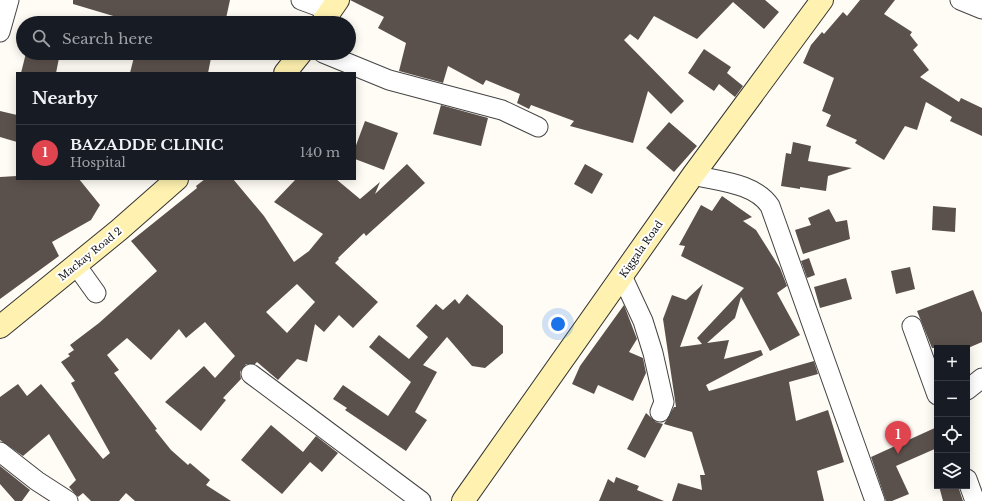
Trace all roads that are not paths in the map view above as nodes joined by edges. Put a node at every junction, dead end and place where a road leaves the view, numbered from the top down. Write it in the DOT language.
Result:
graph roads {
  1 [pos="9,0"];
  2 [pos="301,0"];
  3 [pos="822,0"];
  4 [pos="960,0"];
  5 [pos="982,10"];
  6 [pos="330,11"];
  7 [pos="0,32"];
  8 [pos="295,60"];
  9 [pos="340,60"];
  10 [pos="286,72"];
  11 [pos="538,127"];
  12 [pos="693,175"];
  13 [pos="176,180"];
  14 [pos="76,265"];
  15 [pos="622,276"];
  16 [pos="96,293"];
  17 [pos="912,326"];
  18 [pos="0,327"];
  19 [pos="251,374"];
  20 [pos="982,378"];
  21 [pos="934,387"];
  22 [pos="970,388"];
  23 [pos="660,412"];
  24 [pos="0,452"];
  25 [pos="970,487"];
  26 [pos="68,501"];
  27 [pos="421,501"];
  28 [pos="463,501"];
  29 [pos="875,501"];
  30 [pos="975,501"];
  1 -- 7 [label="street"];
  2 -- 6 [label="street"];
  3 -- 12 [label="street, Kiggala Road"];
  4 -- 5 [label="street"];
  8 -- 10 [label="street"];
  9 -- 11 [label="street"];
  12 -- 15 [label="street, Kiggala Road"];
  12 -- 29 [label="street"];
  13 -- 14 [label="street, Mackay Road 2"];
  14 -- 16 [label="street"];
  14 -- 18 [label="street, Mackay Road 2"];
  15 -- 23 [label="street"];
  15 -- 28 [label="street, Kiggala Road"];
  17 -- 21 [label="street"];
  19 -- 27 [label="street"];
  20 -- 22 [label="street"];
  24 -- 26 [label="street"];
  25 -- 30 [label="street"];
}
